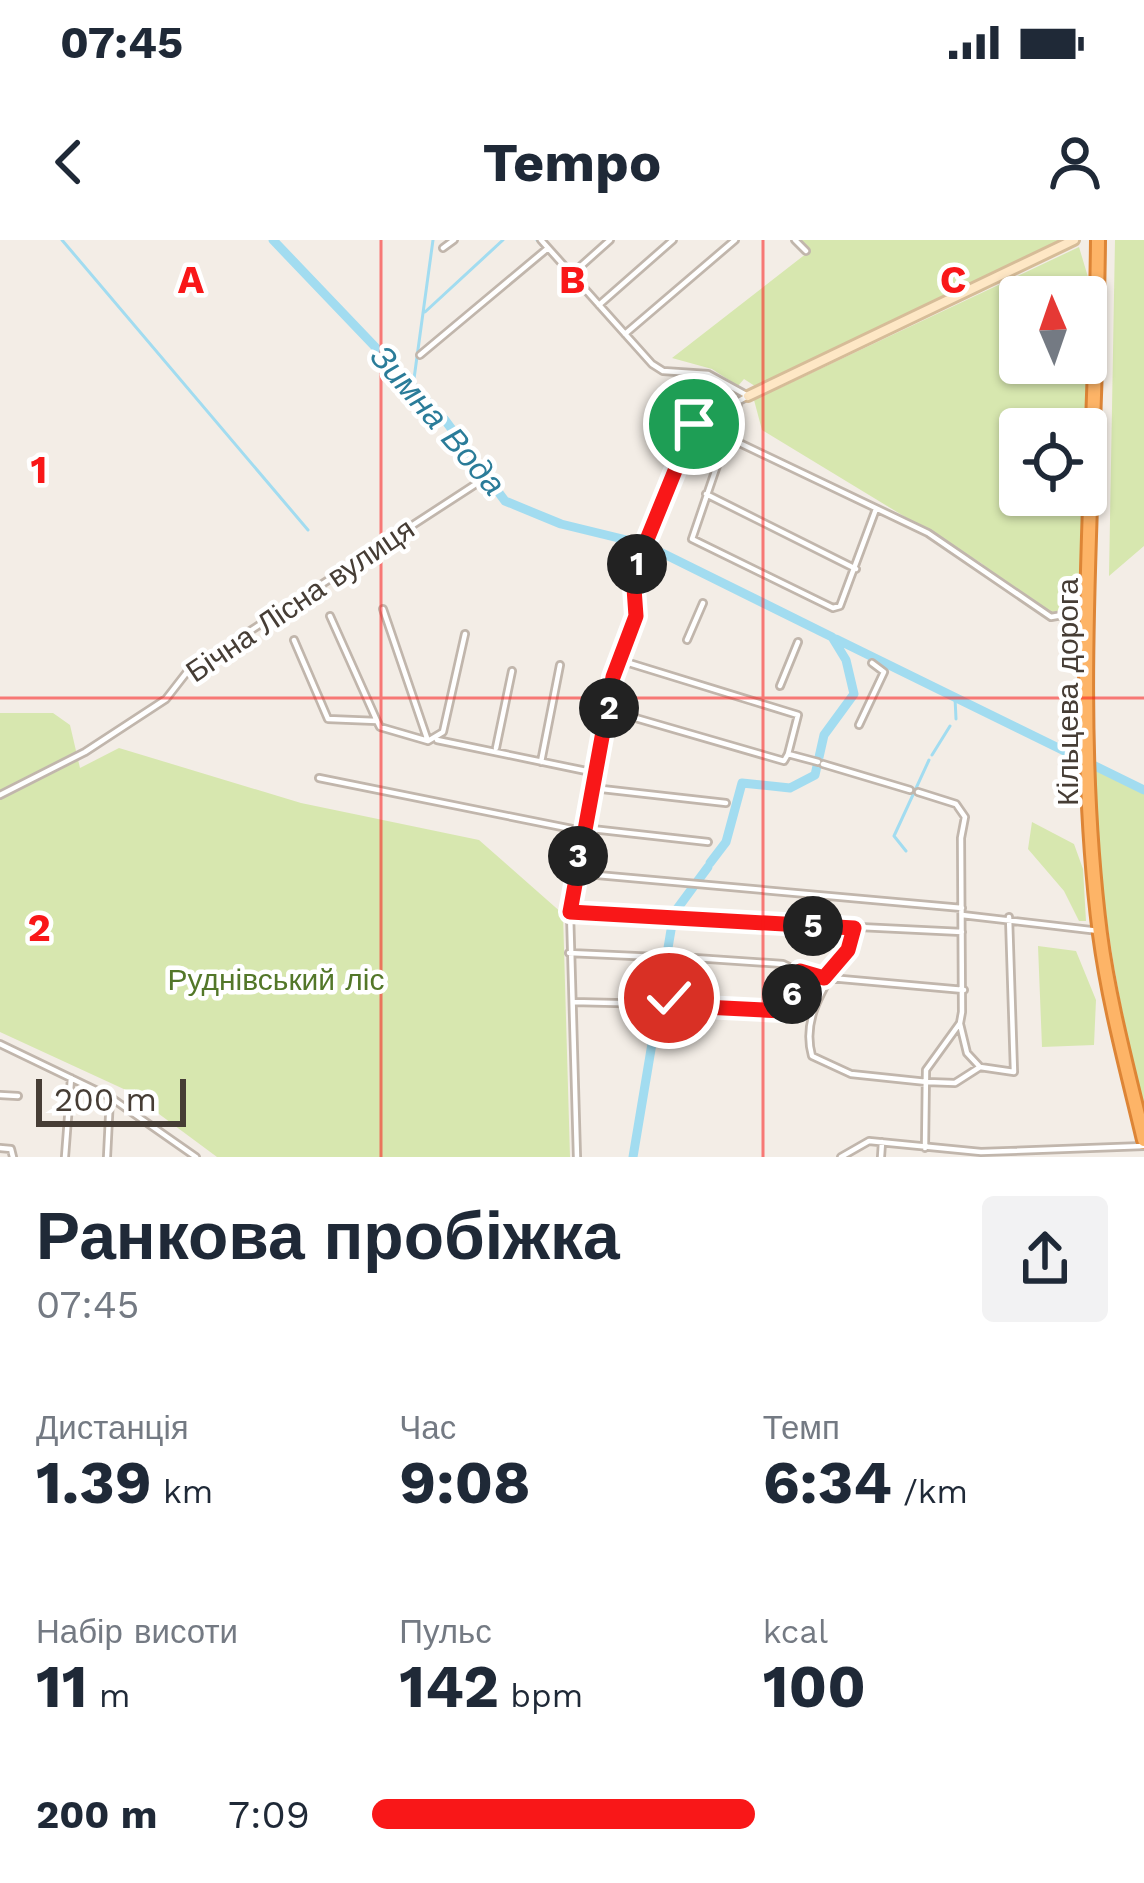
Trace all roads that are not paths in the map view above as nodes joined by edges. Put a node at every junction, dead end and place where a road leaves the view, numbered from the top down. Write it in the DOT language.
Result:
graph roads {
  1 [pos="454,240"];
  2 [pos="541,240"];
  3 [pos="610,240"];
  4 [pos="673,240"];
  5 [pos="735,240"];
  6 [pos="795,240"];
  7 [pos="1075,240"];
  8 [pos="1098,240"];
  9 [pos="443,248"];
  10 [pos="548,248"];
  11 [pos="806,251"];
  12 [pos="572,274"];
  13 [pos="599,304"];
  14 [pos="625,334"];
  15 [pos="420,356"];
  16 [pos="744,398"];
  17 [pos="727,437"];
  18 [pos="482,481"];
  19 [pos="706,494"];
  20 [pos="876,509"];
  21 [pos="856,569"];
  22 [pos="703,603"];
  23 [pos="383,609"];
  24 [pos="1090,610"];
  25 [pos="330,616"];
  26 [pos="465,634"];
  27 [pos="294,640"];
  28 [pos="687,640"];
  29 [pos="798,642"];
  30 [pos="628,663"];
  31 [pos="872,663"];
  32 [pos="560,665"];
  33 [pos="512,671"];
  34 [pos="780,686"];
  35 [pos="608,710"];
  36 [pos="377,721"];
  37 [pos="859,725"];
  38 [pos="430,739"];
  39 [pos="496,750"];
  40 [pos="788,754"];
  41 [pos="541,762"];
  42 [pos="596,773"];
  43 [pos="319,778"];
  44 [pos="592,788"];
  45 [pos="0,795"];
  46 [pos="726,802"];
  47 [pos="583,830"];
  48 [pos="708,842"];
  49 [pos="574,874"];
  50 [pos="962,911"];
  51 [pos="570,912"];
  52 [pos="1009,917"];
  53 [pos="854,928"];
  54 [pos="962,932"];
  55 [pos="1100,932"];
  56 [pos="569,953"];
  57 [pos="657,956"];
  58 [pos="800,971"];
  59 [pos="824,978"];
  60 [pos="964,990"];
  61 [pos="572,1002"];
  62 [pos="661,1003"];
  63 [pos="960,1023"];
  64 [pos="0,1044"];
  65 [pos="980,1066"];
  66 [pos="71,1078"];
  67 [pos="927,1082"];
  68 [pos="0,1095"];
  69 [pos="18,1096"];
  70 [pos="110,1097"];
  71 [pos="176,1142"];
  72 [pos="882,1142"];
  73 [pos="1144,1143"];
  74 [pos="0,1148"];
  75 [pos="925,1148"];
  76 [pos="980,1154"];
  77 [pos="1077,1155"];
  78 [pos="13,1157"];
  79 [pos="65,1157"];
  80 [pos="107,1157"];
  81 [pos="175,1157"];
  82 [pos="196,1157"];
  83 [pos="577,1157"];
  84 [pos="841,1157"];
  85 [pos="881,1157"];
  1 -- 9 [label="street"];
  2 -- 10 [label="street"];
  3 -- 12 [label="street"];
  4 -- 13 [label="street"];
  5 -- 14 [label="street"];
  6 -- 11 [label="street"];
  7 -- 16 [label="street"];
  8 -- 24 [label="highway, Кільцева дорога"];
  10 -- 12 [label="street"];
  10 -- 15 [label="street"];
  12 -- 13 [label="street"];
  13 -- 14 [label="street"];
  14 -- 16 [label="street"];
  16 -- 17 [label="street"];
  16 -- 35 [label="street"];
  17 -- 19 [label="street"];
  17 -- 20 [label="street"];
  18 -- 45 [label="street, Бічна Лісна вулиця"];
  19 -- 21 [label="street"];
  19 -- 21 [label="street"];
  20 -- 21 [label="street"];
  20 -- 24 [label="street"];
  22 -- 28 [label="street"];
  23 -- 38 [label="street"];
  24 -- 55 [label="highway, Кільцева дорога"];
  25 -- 36 [label="street"];
  26 -- 38 [label="street"];
  27 -- 36 [label="street"];
  29 -- 34 [label="street"];
  30 -- 40 [label="street"];
  31 -- 37 [label="street"];
  32 -- 41 [label="street"];
  33 -- 39 [label="street"];
  35 -- 40 [label="street"];
  35 -- 42 [label="street"];
  36 -- 38 [label="street"];
  38 -- 39 [label="street"];
  39 -- 41 [label="street"];
  40 -- 50 [label="street"];
  41 -- 42 [label="street"];
  42 -- 44 [label="street"];
  43 -- 47 [label="street"];
  44 -- 46 [label="street"];
  44 -- 47 [label="street"];
  47 -- 48 [label="street"];
  47 -- 49 [label="street"];
  49 -- 50 [label="street"];
  49 -- 51 [label="street"];
  50 -- 52 [label="street"];
  50 -- 54 [label="street"];
  51 -- 53 [label="street"];
  51 -- 56 [label="street"];
  52 -- 55 [label="street"];
  52 -- 65 [label="street"];
  53 -- 54 [label="street"];
  53 -- 59 [label="street"];
  54 -- 60 [label="street"];
  55 -- 73 [label="highway, Кільцева дорога"];
  56 -- 57 [label="street"];
  56 -- 61 [label="street"];
  58 -- 59 [label="street"];
  58 -- 62 [label="street"];
  58 -- 62 [label="street"];
  59 -- 60 [label="street"];
  59 -- 67 [label="street"];
  60 -- 63 [label="street"];
  61 -- 62 [label="street"];
  61 -- 83 [label="street"];
  63 -- 65 [label="street"];
  63 -- 67 [label="street"];
  64 -- 66 [label="street"];
  65 -- 67 [label="street"];
  66 -- 70 [label="street"];
  66 -- 79 [label="street"];
  67 -- 75 [label="street"];
  68 -- 69 [label="street"];
  70 -- 71 [label="street"];
  70 -- 80 [label="street"];
  71 -- 81 [label="street"];
  71 -- 82 [label="street"];
  72 -- 75 [label="street"];
  72 -- 84 [label="street"];
  72 -- 85 [label="street"];
  73 -- 77 [label="street"];
  74 -- 78 [label="street"];
  75 -- 76 [label="street"];
  76 -- 77 [label="street"];
}
